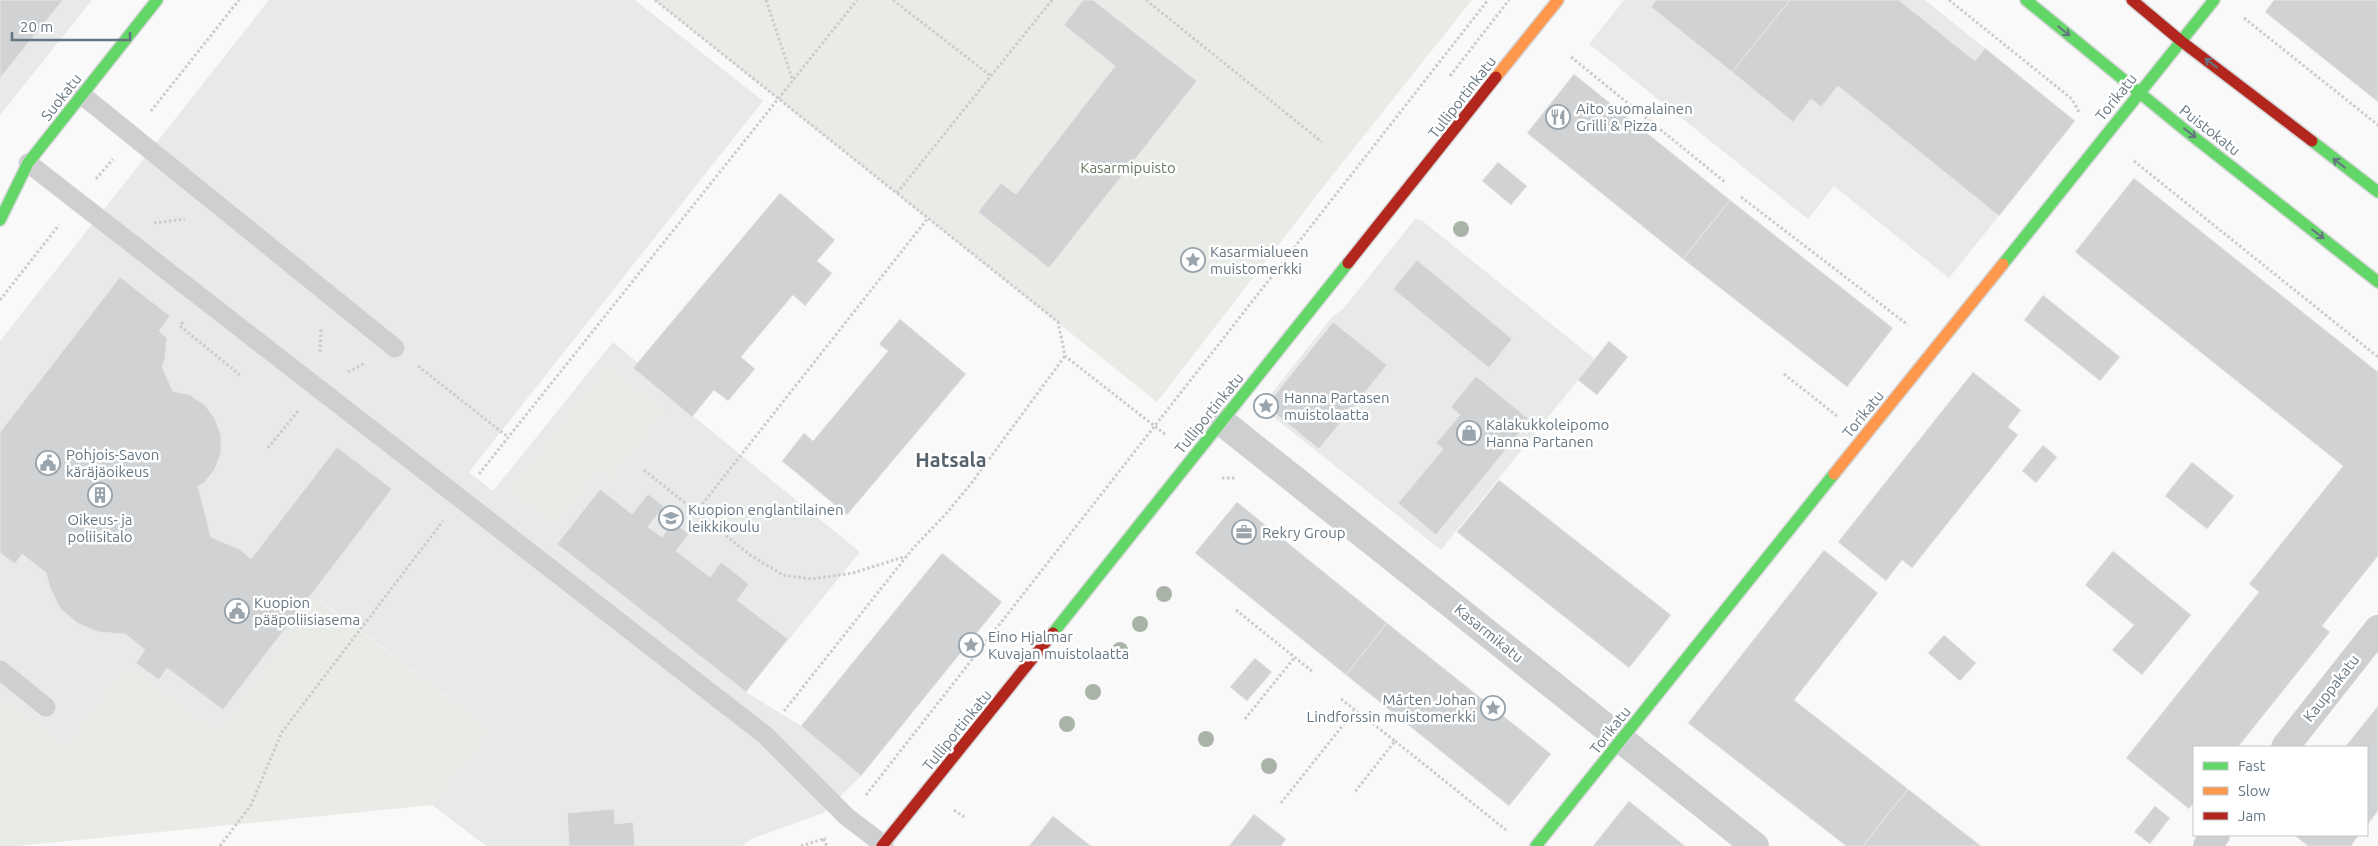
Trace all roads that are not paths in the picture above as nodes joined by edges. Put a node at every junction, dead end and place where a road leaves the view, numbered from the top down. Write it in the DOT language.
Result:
graph roads {
  1 [pos="157,0"];
  2 [pos="1558,0"];
  3 [pos="2026,0"];
  4 [pos="2132,0"];
  5 [pos="2214,0"];
  6 [pos="2181,41"];
  7 [pos="2139,93"];
  8 [pos="82,96"];
  9 [pos="28,163"];
  10 [pos="2378,192"];
  11 [pos="0,220"];
  12 [pos="2378,282"];
  13 [pos="395,348"];
  14 [pos="1222,422"];
  15 [pos="2378,629"];
  16 [pos="0,670"];
  17 [pos="46,707"];
  18 [pos="1622,740"];
  19 [pos="2286,746"];
  20 [pos="2215,836"];
  21 [pos="884,846"];
  22 [pos="1536,846"];
  23 [pos="1755,846"];
  24 [pos="2207,846"];
  1 -- 8 [label="main road, Suokatu"];
  2 -- 14 [label="main road, Tulliportinkatu"];
  3 -- 7 [label="main road, Puistokatu, one-way"];
  4 -- 6 [label="main road"];
  5 -- 6 [label="main road, Torikatu"];
  6 -- 7 [label="main road, Torikatu"];
  10 -- 6 [label="main road, one-way"];
  7 -- 12 [label="main road, Puistokatu, one-way"];
  7 -- 18 [label="main road, Torikatu"];
  8 -- 9 [label="main road, Suokatu"];
  8 -- 13 [label="lane"];
  9 -- 11 [label="main road, Suokatu"];
  9 -- 21 [label="lane"];
  14 -- 18 [label="street, Kasarmikatu"];
  14 -- 21 [label="main road, Tulliportinkatu"];
  15 -- 19 [label="street, Kauppakatu"];
  16 -- 17 [label="lane"];
  18 -- 22 [label="main road, Torikatu"];
  18 -- 23 [label="street, Kasarmikatu"];
  20 -- 24 [label="street"];
}
